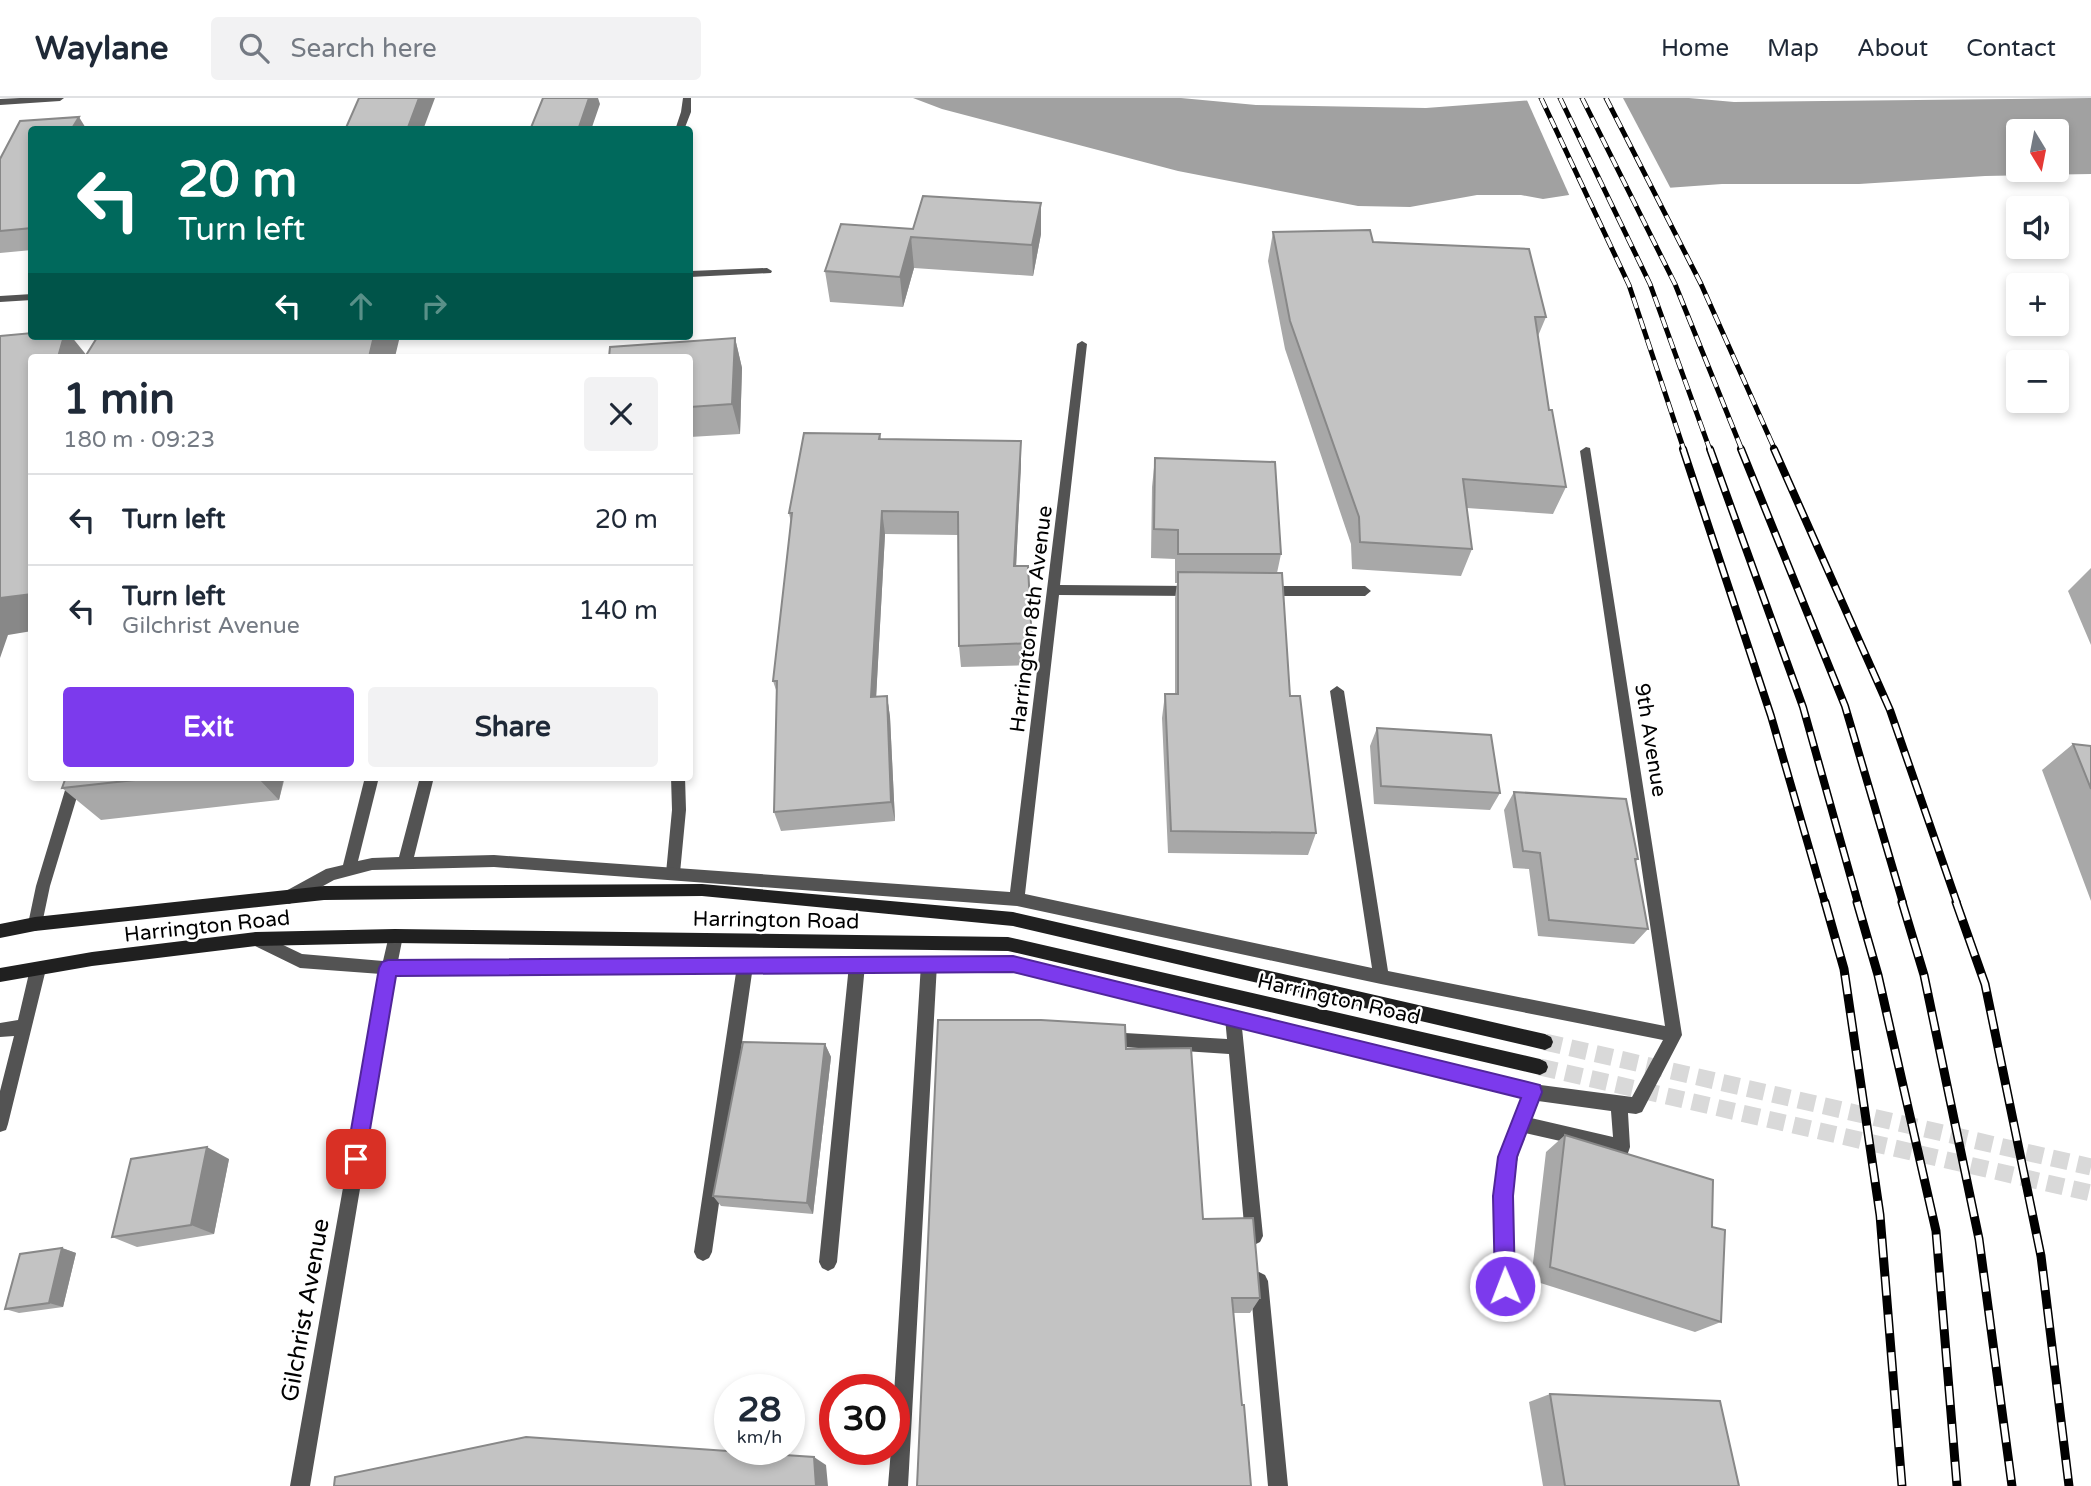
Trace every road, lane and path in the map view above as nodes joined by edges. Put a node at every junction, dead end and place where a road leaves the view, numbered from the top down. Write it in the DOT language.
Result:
graph roads {
  1 [pos="60,98"];
  2 [pos="687,101"];
  3 [pos="0,103"];
  4 [pos="679,126"];
  5 [pos="767,271"];
  6 [pos="693,274"];
  7 [pos="28,297"];
  8 [pos="0,299"];
  9 [pos="1082,344"];
  10 [pos="1586,451"];
  11 [pos="1054,590"];
  12 [pos="1202,591"];
  13 [pos="1256,591"];
  14 [pos="1365,591"];
  15 [pos="1337,691"];
  16 [pos="74,781"];
  17 [pos="371,781"];
  18 [pos="426,781"];
  19 [pos="678,781"];
  20 [pos="405,863"];
  21 [pos="349,869"];
  22 [pos="673,873"];
  23 [pos="288,897"];
  24 [pos="1017,899"];
  25 [pos="36,924"];
  26 [pos="0,931"];
  27 [pos="395,936"];
  28 [pos="256,939"];
  29 [pos="929,964"];
  30 [pos="857,965"];
  31 [pos="745,966"];
  32 [pos="388,968"];
  33 [pos="38,969"];
  34 [pos="0,975"];
  35 [pos="1381,977"];
  36 [pos="1233,1018"];
  37 [pos="24,1027"];
  38 [pos="0,1030"];
  39 [pos="1674,1035"];
  40 [pos="1087,1038"];
  41 [pos="1545,1042"];
  42 [pos="1236,1047"];
  43 [pos="1540,1067"];
  44 [pos="1533,1092"];
  45 [pos="1619,1104"];
  46 [pos="0,1124"];
  47 [pos="1521,1124"];
  48 [pos="703,1251"];
  49 [pos="828,1262"];
  50 [pos="1505,1286"];
  51 [pos="300,1486"];
  52 [pos="898,1486"];
  53 [pos="1279,1486"];
  1 -- 3 [label="street"];
  2 -- 4 [label="street"];
  5 -- 6 [label="street"];
  7 -- 8 [label="street"];
  9 -- 11 [label="street, Harrington 8th Avenue"];
  10 -- 39 [label="street, 9th Avenue"];
  11 -- 12 [label="street"];
  11 -- 24 [label="street, Harrington 8th Avenue"];
  13 -- 14 [label="street"];
  15 -- 35 [label="street"];
  16 -- 25 [label="street"];
  17 -- 21 [label="street"];
  18 -- 20 [label="street"];
  19 -- 22 [label="street"];
  20 -- 21 [label="street"];
  20 -- 22 [label="street"];
  21 -- 23 [label="street"];
  22 -- 24 [label="street"];
  23 -- 25 [label="street, Harrington Road"];
  23 -- 41 [label="street, Harrington Road"];
  24 -- 35 [label="street"];
  25 -- 26 [label="street, Harrington Road"];
  27 -- 28 [label="street, Harrington Road"];
  27 -- 32 [label="street, Gilchrist Avenue"];
  27 -- 43 [label="street, Harrington Road"];
  28 -- 32 [label="street"];
  28 -- 33 [label="street, Harrington Road"];
  29 -- 30 [label="street"];
  29 -- 36 [label="street"];
  29 -- 52 [label="street"];
  30 -- 31 [label="street"];
  30 -- 49 [label="street"];
  31 -- 32 [label="street"];
  31 -- 48 [label="street"];
  32 -- 51 [label="street, Gilchrist Avenue"];
  33 -- 34 [label="street, Harrington Road"];
  33 -- 37 [label="street"];
  35 -- 39 [label="street"];
  36 -- 42 [label="street"];
  36 -- 44 [label="street"];
  37 -- 38 [label="street"];
  37 -- 46 [label="street"];
  39 -- 45 [label="street"];
  40 -- 42 [label="street"];
  42 -- 53 [label="street"];
  44 -- 45 [label="street"];
  44 -- 47 [label="street"];
  45 -- 47 [label="street"];
  47 -- 50 [label="street"];
}
